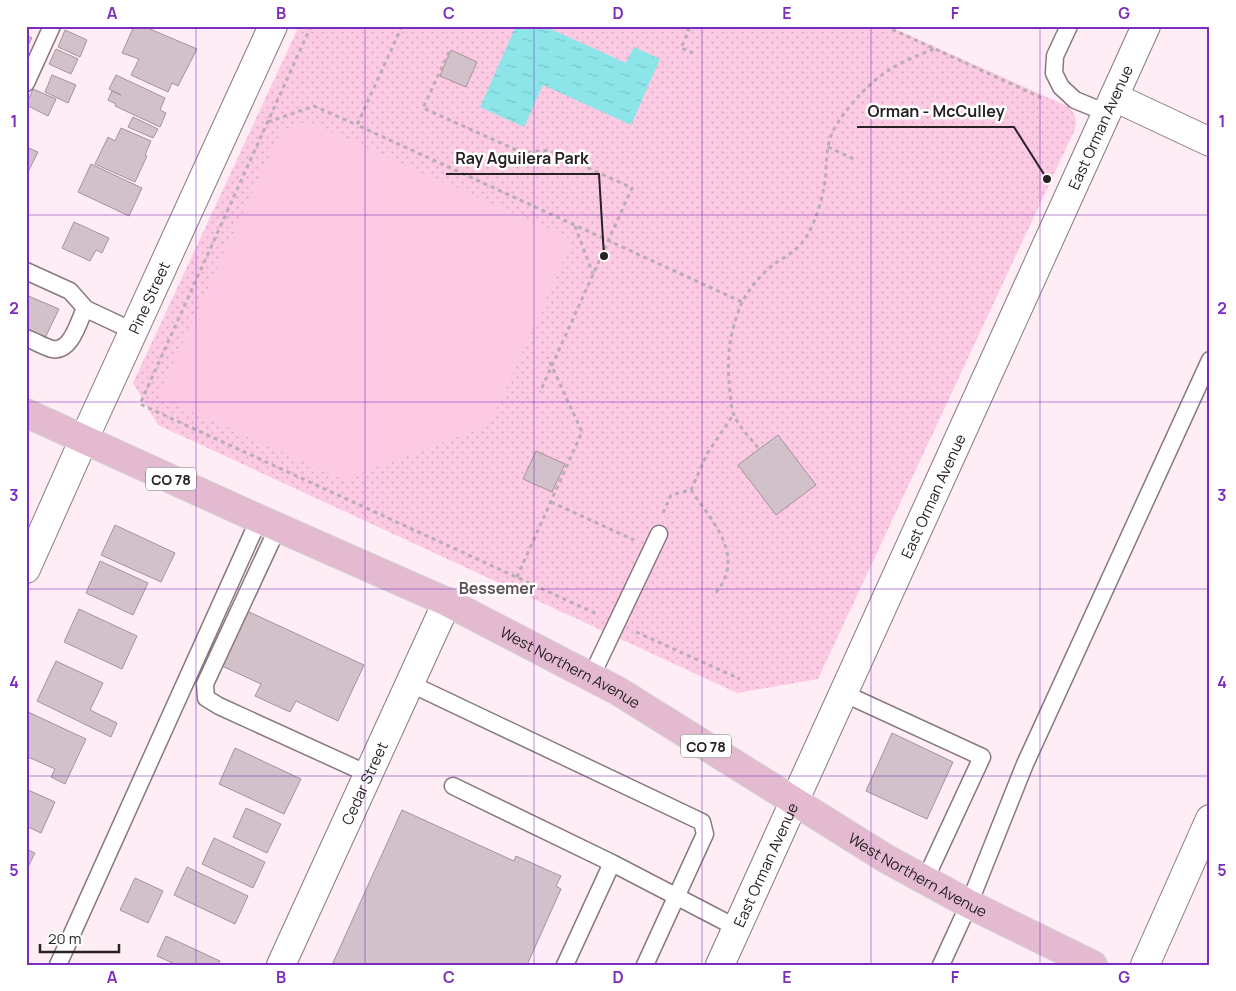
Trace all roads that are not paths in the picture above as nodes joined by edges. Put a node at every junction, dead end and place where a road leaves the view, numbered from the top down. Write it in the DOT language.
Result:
graph roads {
  1 [pos="52,26"];
  2 [pos="273,26"];
  3 [pos="1069,26"];
  4 [pos="1146,26"];
  5 [pos="26,83"];
  6 [pos="1110,105"];
  7 [pos="1210,142"];
  8 [pos="30,274"];
  9 [pos="85,308"];
  10 [pos="133,332"];
  11 [pos="26,338"];
  12 [pos="1210,360"];
  13 [pos="26,413"];
  14 [pos="84,439"];
  15 [pos="268,523"];
  16 [pos="656,541"];
  17 [pos="28,561"];
  18 [pos="447,602"];
  19 [pos="591,677"];
  20 [pos="409,683"];
  21 [pos="843,693"];
  22 [pos="368,774"];
  23 [pos="453,786"];
  24 [pos="794,801"];
  25 [pos="1210,820"];
  26 [pos="612,863"];
  27 [pos="926,880"];
  28 [pos="676,897"];
  29 [pos="969,904"];
  30 [pos="737,928"];
  31 [pos="1084,963"];
  32 [pos="58,965"];
  33 [pos="281,965"];
  34 [pos="565,965"];
  35 [pos="645,965"];
  36 [pos="720,965"];
  37 [pos="941,965"];
  38 [pos="1145,965"];
  1 -- 5 [label="lane"];
  2 -- 10 [label="street, Pine Street"];
  3 -- 6 [label="lane"];
  4 -- 6 [label="street, East Orman Avenue"];
  6 -- 7 [label="street"];
  6 -- 21 [label="street, East Orman Avenue"];
  8 -- 9 [label="lane"];
  9 -- 10 [label="lane"];
  9 -- 11 [label="lane"];
  10 -- 14 [label="street, Pine Street"];
  12 -- 29 [label="lane"];
  13 -- 14 [label="main road, West Northern Avenue / CO 78"];
  14 -- 15 [label="main road, West Northern Avenue / CO 78"];
  14 -- 17 [label="street, Pine Street"];
  15 -- 18 [label="main road, West Northern Avenue / CO 78"];
  15 -- 22 [label="lane"];
  15 -- 32 [label="lane"];
  16 -- 19 [label="lane"];
  18 -- 19 [label="main road, West Northern Avenue / CO 78"];
  18 -- 20 [label="street, Cedar Street"];
  19 -- 24 [label="main road, West Northern Avenue / CO 78"];
  20 -- 22 [label="street, Cedar Street"];
  20 -- 28 [label="lane"];
  21 -- 24 [label="street, East Orman Avenue"];
  21 -- 27 [label="lane"];
  22 -- 33 [label="street, Cedar Street"];
  23 -- 26 [label="lane"];
  24 -- 27 [label="main road, West Northern Avenue / CO 78"];
  24 -- 30 [label="street, East Orman Avenue"];
  25 -- 38 [label="street"];
  26 -- 28 [label="lane"];
  26 -- 34 [label="lane"];
  27 -- 29 [label="main road, West Northern Avenue / CO 78"];
  28 -- 30 [label="lane"];
  28 -- 35 [label="lane"];
  29 -- 31 [label="main road, West Northern Avenue / CO 78"];
  29 -- 37 [label="lane"];
  30 -- 36 [label="street, East Orman Avenue"];
}
